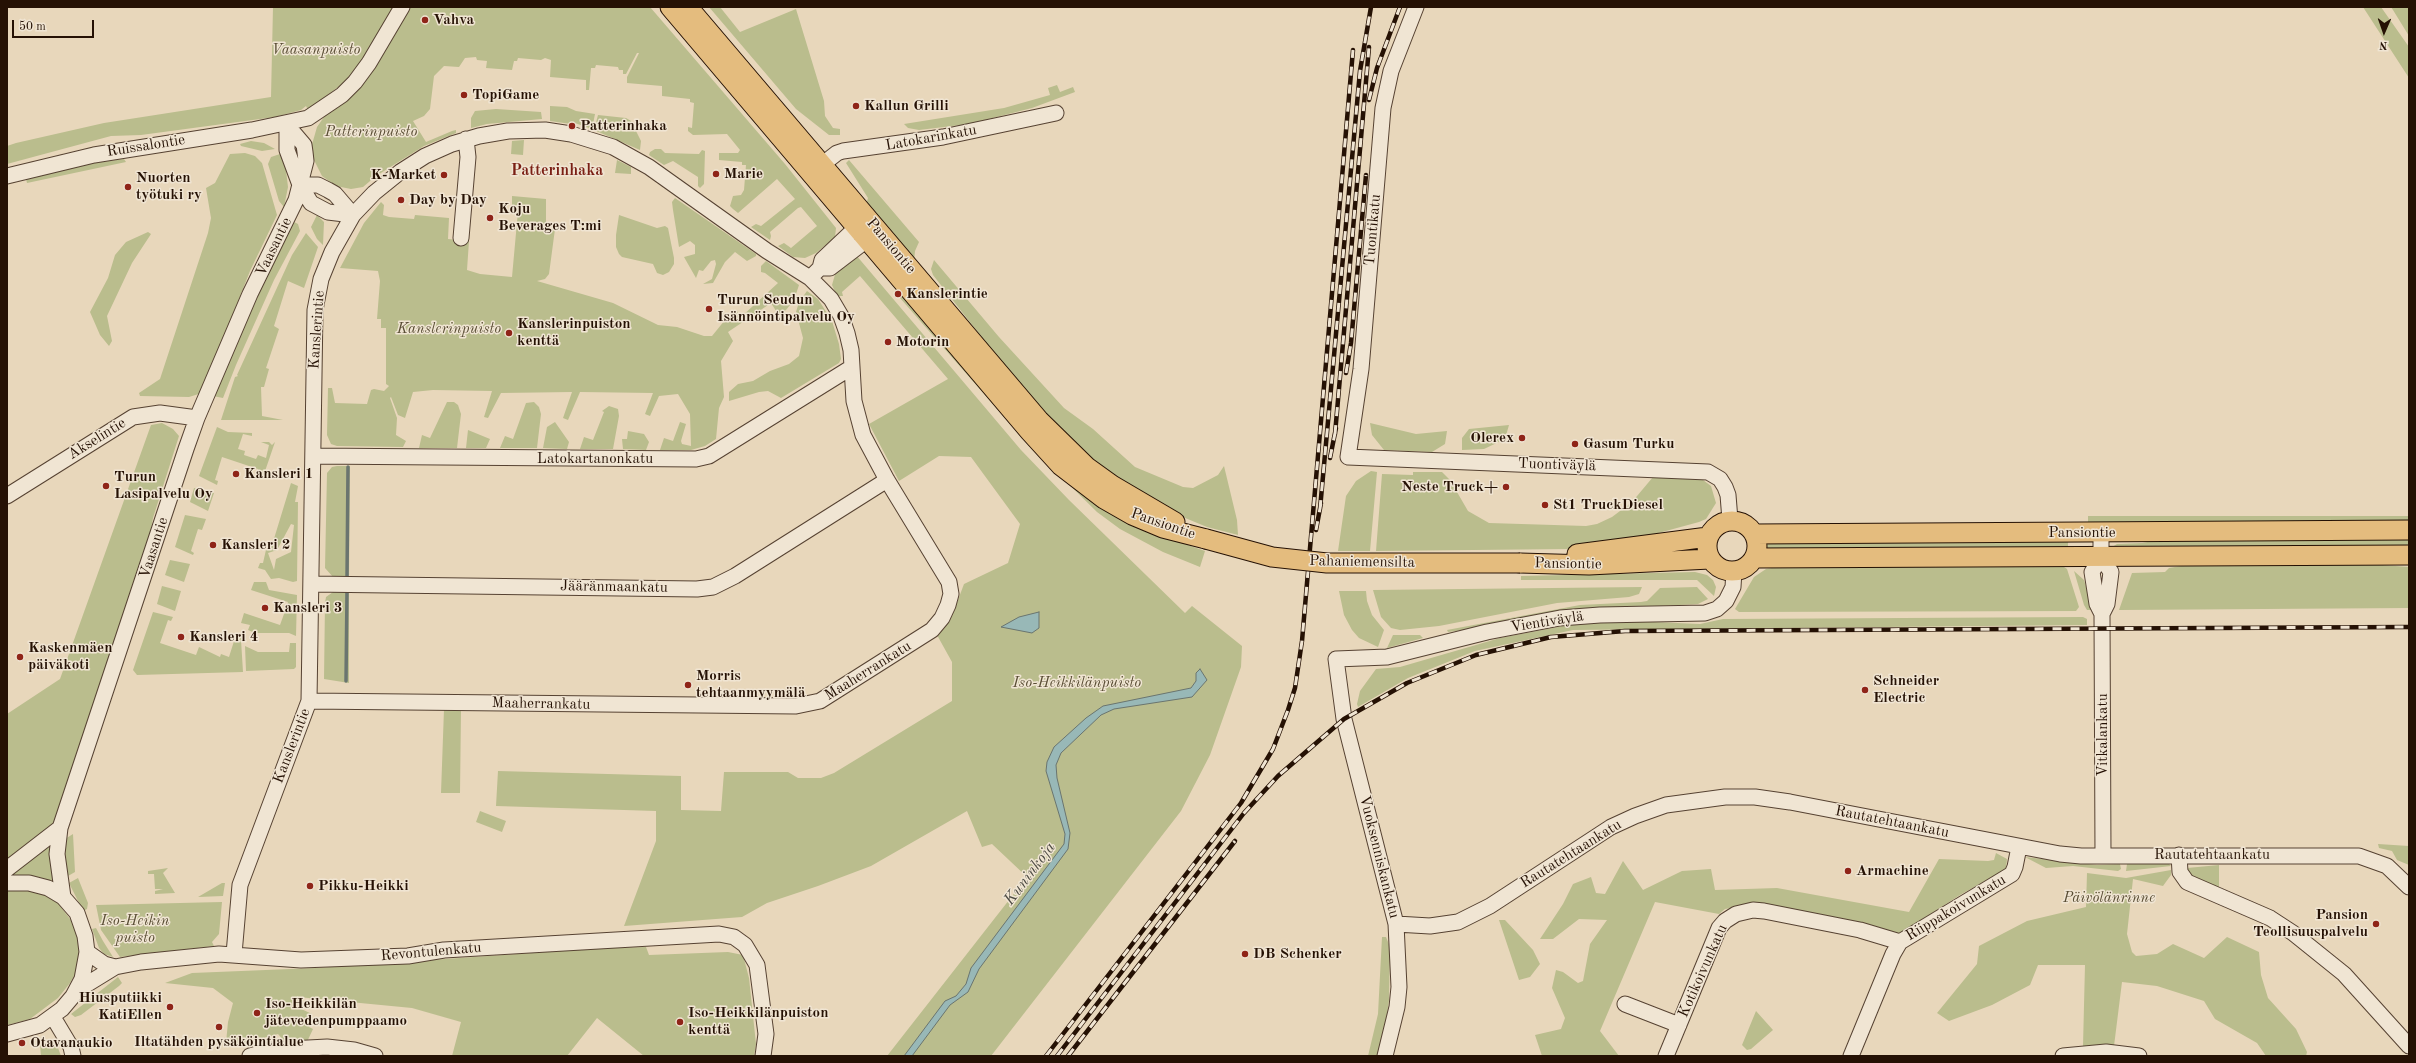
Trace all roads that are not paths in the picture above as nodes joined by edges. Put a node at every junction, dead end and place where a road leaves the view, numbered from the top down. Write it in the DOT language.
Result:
graph roads {
  1 [pos="402,7"];
  2 [pos="670,7"];
  3 [pos="688,7"];
  4 [pos="1416,7"];
  5 [pos="1056,113"];
  6 [pos="287,124"];
  7 [pos="466,139"];
  8 [pos="817,169"];
  9 [pos="7,176"];
  10 [pos="300,184"];
  11 [pos="353,215"];
  12 [pos="866,230"];
  13 [pos="461,238"];
  14 [pos="815,273"];
  15 [pos="852,367"];
  16 [pos="197,418"];
  17 [pos="313,456"];
  18 [pos="1348,457"];
  19 [pos="887,480"];
  20 [pos="7,496"];
  21 [pos="1730,520"];
  22 [pos="2409,530"];
  23 [pos="2101,532"];
  24 [pos="1754,534"];
  25 [pos="1708,537"];
  26 [pos="1206,539"];
  27 [pos="2409,556"];
  28 [pos="2101,557"];
  29 [pos="1755,558"];
  30 [pos="1710,559"];
  31 [pos="1520,563"];
  32 [pos="1734,571"];
  33 [pos="311,584"];
  34 [pos="1336,659"];
  35 [pos="309,701"];
  36 [pos="60,828"];
  37 [pos="2019,847"];
  38 [pos="2179,855"];
  39 [pos="2103,856"];
  40 [pos="7,869"];
  41 [pos="7,883"];
  42 [pos="2409,887"];
  43 [pos="64,896"];
  44 [pos="1396,924"];
  45 [pos="1900,942"];
  46 [pos="87,952"];
  47 [pos="234,954"];
  48 [pos="114,967"];
  49 [pos="76,990"];
  50 [pos="1626,1004"];
  51 [pos="52,1017"];
  52 [pos="1679,1025"];
  53 [pos="7,1034"];
  54 [pos="2409,1046"];
  55 [pos="73,1056"];
  56 [pos="250,1056"];
  57 [pos="375,1056"];
  58 [pos="763,1056"];
  59 [pos="1385,1056"];
  60 [pos="1666,1056"];
  61 [pos="1851,1056"];
  62 [pos="2063,1056"];
  63 [pos="2138,1056"];
  1 -- 6 [label="street"];
  2 -- 8 [label="main road, Pansiontie"];
  3 -- 8 [label="main road, Pansiontie"];
  4 -- 18 [label="street, Tuontikatu"];
  5 -- 8 [label="street, Latokarinkatu"];
  6 -- 9 [label="street, Ruissalontie"];
  6 -- 10 [label="street, Vaasantie"];
  7 -- 11 [label="street, Kanslerintie"];
  7 -- 13 [label="street"];
  7 -- 14 [label="street, Kanslerintie"];
  8 -- 12 [label="main road, Pansiontie"];
  10 -- 11 [label="street"];
  10 -- 16 [label="street, Vaasantie"];
  11 -- 17 [label="street, Kanslerintie"];
  12 -- 14 [label="street"];
  12 -- 26 [label="main road, Pansiontie"];
  14 -- 15 [label="street, Maaherrankatu"];
  15 -- 17 [label="street, Latokartanonkatu"];
  15 -- 19 [label="street, Maaherrankatu"];
  16 -- 20 [label="street, Akselintie"];
  16 -- 36 [label="street, Vaasantie"];
  17 -- 33 [label="street, Kanslerintie"];
  18 -- 21 [label="street, Tuontiväylä"];
  19 -- 33 [label="street, Jääränmaankatu"];
  19 -- 35 [label="street, Maaherrankatu"];
  21 -- 24 [label="main road"];
  21 -- 25 [label="main road"];
  22 -- 23 [label="main road, Pansiontie"];
  23 -- 24 [label="main road, Pansiontie"];
  23 -- 28 [label="street, Vitkalankatu"];
  24 -- 29 [label="main road"];
  25 -- 30 [label="main road"];
  25 -- 31 [label="main road, Pansiontie"];
  26 -- 31 [label="main road, Pahaniemensilta, bridge"];
  27 -- 28 [label="main road, Pansiontie"];
  28 -- 29 [label="main road, Pansiontie"];
  28 -- 39 [label="street, Vitkalankatu"];
  29 -- 32 [label="main road"];
  30 -- 31 [label="main road, Pansiontie"];
  30 -- 32 [label="main road"];
  32 -- 34 [label="street, Vientiväylä"];
  33 -- 35 [label="street, Kanslerintie"];
  34 -- 44 [label="street, Vuoksenniskankatu"];
  35 -- 47 [label="street, Kanslerintie"];
  36 -- 40 [label="street"];
  36 -- 43 [label="street, Vaasantie"];
  37 -- 39 [label="street, Rautatehtaankatu"];
  37 -- 44 [label="street, Rautatehtaankatu"];
  37 -- 45 [label="street, Riippakoivunkatu"];
  38 -- 39 [label="street, Rautatehtaankatu"];
  38 -- 42 [label="street, Rautatehtaankatu"];
  38 -- 54 [label="street"];
  41 -- 43 [label="street"];
  43 -- 46 [label="street"];
  44 -- 59 [label="street, Vuoksenniskankatu"];
  45 -- 52 [label="street, Kotikoivunkatu"];
  45 -- 61 [label="street, Riippakoivunkatu"];
  46 -- 48 [label="street"];
  46 -- 49 [label="street"];
  47 -- 48 [label="street, Revontulenkatu"];
  47 -- 58 [label="street, Revontulenkatu"];
  48 -- 49 [label="street, Revontulenkatu"];
  49 -- 51 [label="street"];
  50 -- 52 [label="street"];
  51 -- 53 [label="street"];
  51 -- 55 [label="street"];
  52 -- 60 [label="street, Kotikoivunkatu"];
  56 -- 57 [label="street"];
  62 -- 63 [label="street"];
}
